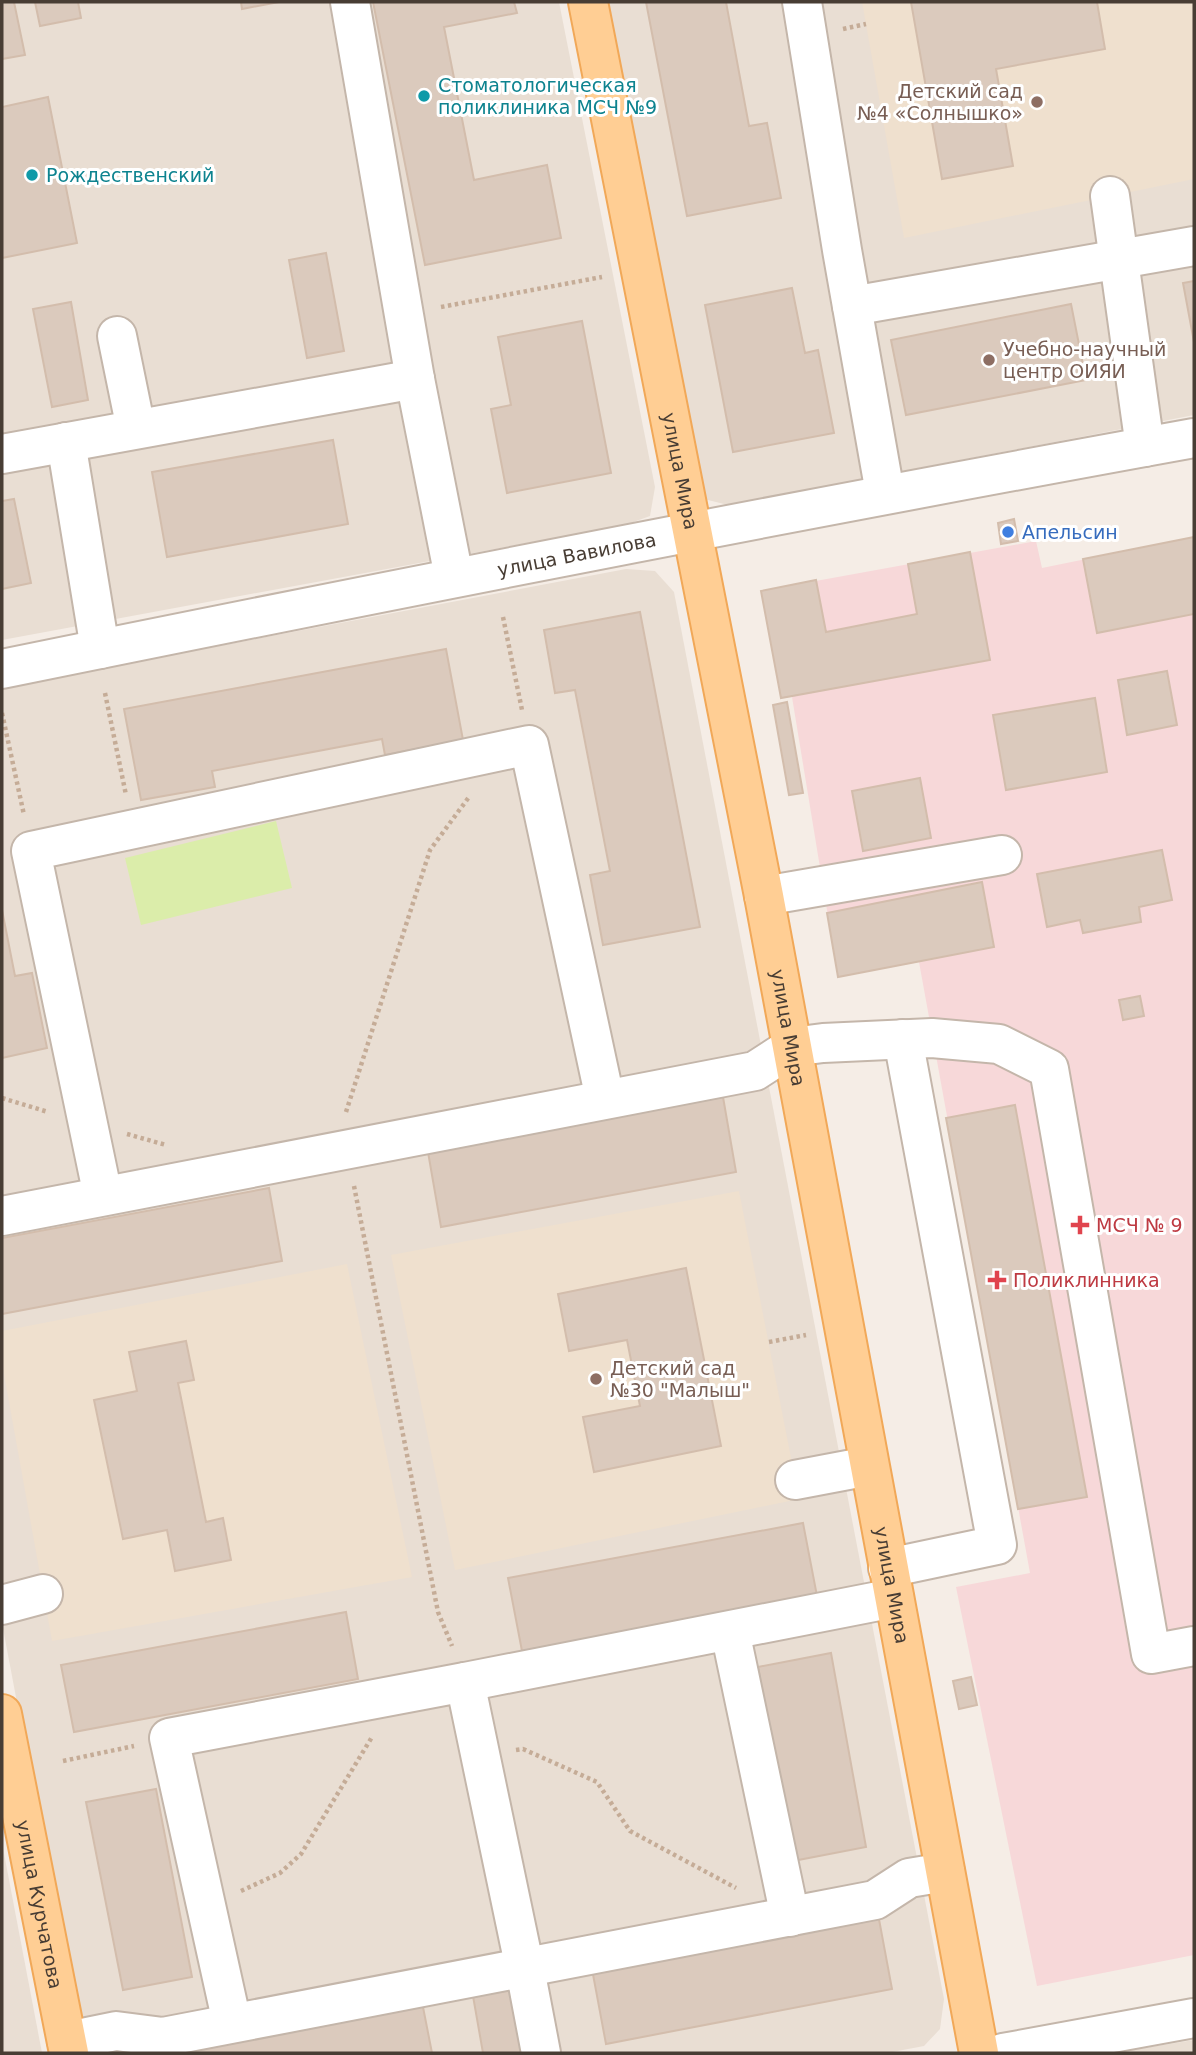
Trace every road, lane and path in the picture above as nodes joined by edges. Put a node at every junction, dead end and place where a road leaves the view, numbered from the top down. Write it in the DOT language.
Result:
graph roads {
  1 [pos="350,2"];
  2 [pos="588,2"];
  3 [pos="802,2"];
  4 [pos="1110,196"];
  5 [pos="1194,246"];
  6 [pos="1119,259"];
  7 [pos="602,277"];
  8 [pos="852,306"];
  9 [pos="405,314"];
  10 [pos="117,336"];
  11 [pos="415,379"];
  12 [pos="136,429"];
  13 [pos="1194,438"];
  14 [pos="66,442"];
  15 [pos="1145,447"];
  16 [pos="2,453"];
  17 [pos="885,494"];
  18 [pos="694,531"];
  19 [pos="454,577"];
  20 [pos="503,617"];
  21 [pos="100,649"];
  22 [pos="2,669"];
  23 [pos="105,693"];
  24 [pos="2,713"];
  25 [pos="516,748"];
  26 [pos="133,830"];
  27 [pos="31,851"];
  28 [pos="1002,855"];
  29 [pos="764,896"];
  30 [pos="903,1039"];
  31 [pos="792,1047"];
  32 [pos="606,1099"];
  33 [pos="346,1148"];
  34 [pos="103,1196"];
  35 [pos="2,1216"];
  36 [pos="806,1335"];
  37 [pos="769,1342"];
  38 [pos="869,1466"];
  39 [pos="795,1480"];
  40 [pos="891,1583"];
  41 [pos="43,1594"];
  42 [pos="2,1605"];
  43 [pos="730,1631"];
  44 [pos="1194,1646"];
  45 [pos="465,1682"];
  46 [pos="398,1695"];
  47 [pos="2,1714"];
  48 [pos="169,1738"];
  49 [pos="481,1757"];
  50 [pos="63,1761"];
  51 [pos="945,1872"];
  52 [pos="740,1890"];
  53 [pos="206,1907"];
  54 [pos="790,1917"];
  55 [pos="526,1969"];
  56 [pos="1194,2018"];
  57 [pos="232,2023"];
  58 [pos="68,2047"];
  59 [pos="541,2053"];
  60 [pos="979,2053"];
  61 [pos="1003,2053"];
  1 -- 9 [label="street"];
  2 -- 18 [label="main road, улица Мира"];
  3 -- 8 [label="street"];
  4 -- 6 [label="street"];
  5 -- 6 [label="street"];
  6 -- 8 [label="street"];
  6 -- 15 [label="street"];
  7 -- 9 [label="path"];
  8 -- 17 [label="street"];
  9 -- 11 [label="street"];
  10 -- 12 [label="street"];
  11 -- 12 [label="street"];
  11 -- 19 [label="street"];
  12 -- 14 [label="street"];
  13 -- 15 [label="street, улица Вавилова"];
  14 -- 16 [label="street"];
  14 -- 21 [label="street"];
  15 -- 17 [label="street, улица Вавилова"];
  17 -- 18 [label="street, улица Вавилова"];
  18 -- 19 [label="street, улица Вавилова"];
  18 -- 29 [label="main road, улица Мира"];
  19 -- 21 [label="street, улица Вавилова"];
  20 -- 25 [label="path"];
  21 -- 22 [label="street, улица Вавилова"];
  23 -- 26 [label="path"];
  24 -- 27 [label="path"];
  25 -- 26 [label="street"];
  25 -- 32 [label="street"];
  25 -- 33 [label="path"];
  26 -- 27 [label="street"];
  27 -- 34 [label="street"];
  28 -- 29 [label="street"];
  29 -- 31 [label="main road, улица Мира"];
  30 -- 31 [label="street"];
  30 -- 40 [label="street"];
  30 -- 44 [label="street"];
  31 -- 32 [label="street"];
  31 -- 38 [label="main road, улица Мира"];
  32 -- 33 [label="street"];
  33 -- 34 [label="street"];
  33 -- 45 [label="path"];
  34 -- 35 [label="street"];
  36 -- 37 [label="path"];
  38 -- 39 [label="street"];
  38 -- 40 [label="main road, улица Мира"];
  40 -- 43 [label="street"];
  40 -- 51 [label="main road, улица Мира"];
  41 -- 42 [label="street"];
  43 -- 45 [label="street"];
  43 -- 54 [label="street"];
  45 -- 46 [label="street"];
  45 -- 49 [label="street"];
  46 -- 48 [label="street"];
  46 -- 53 [label="path"];
  47 -- 58 [label="main road, улица Курчатова"];
  48 -- 50 [label="path"];
  48 -- 53 [label="street"];
  49 -- 52 [label="path"];
  49 -- 55 [label="street"];
  51 -- 54 [label="street"];
  51 -- 60 [label="main road, улица Мира"];
  53 -- 57 [label="street"];
  54 -- 55 [label="street"];
  55 -- 57 [label="street"];
  55 -- 59 [label="street"];
  56 -- 61 [label="street"];
  57 -- 58 [label="street"];
}
